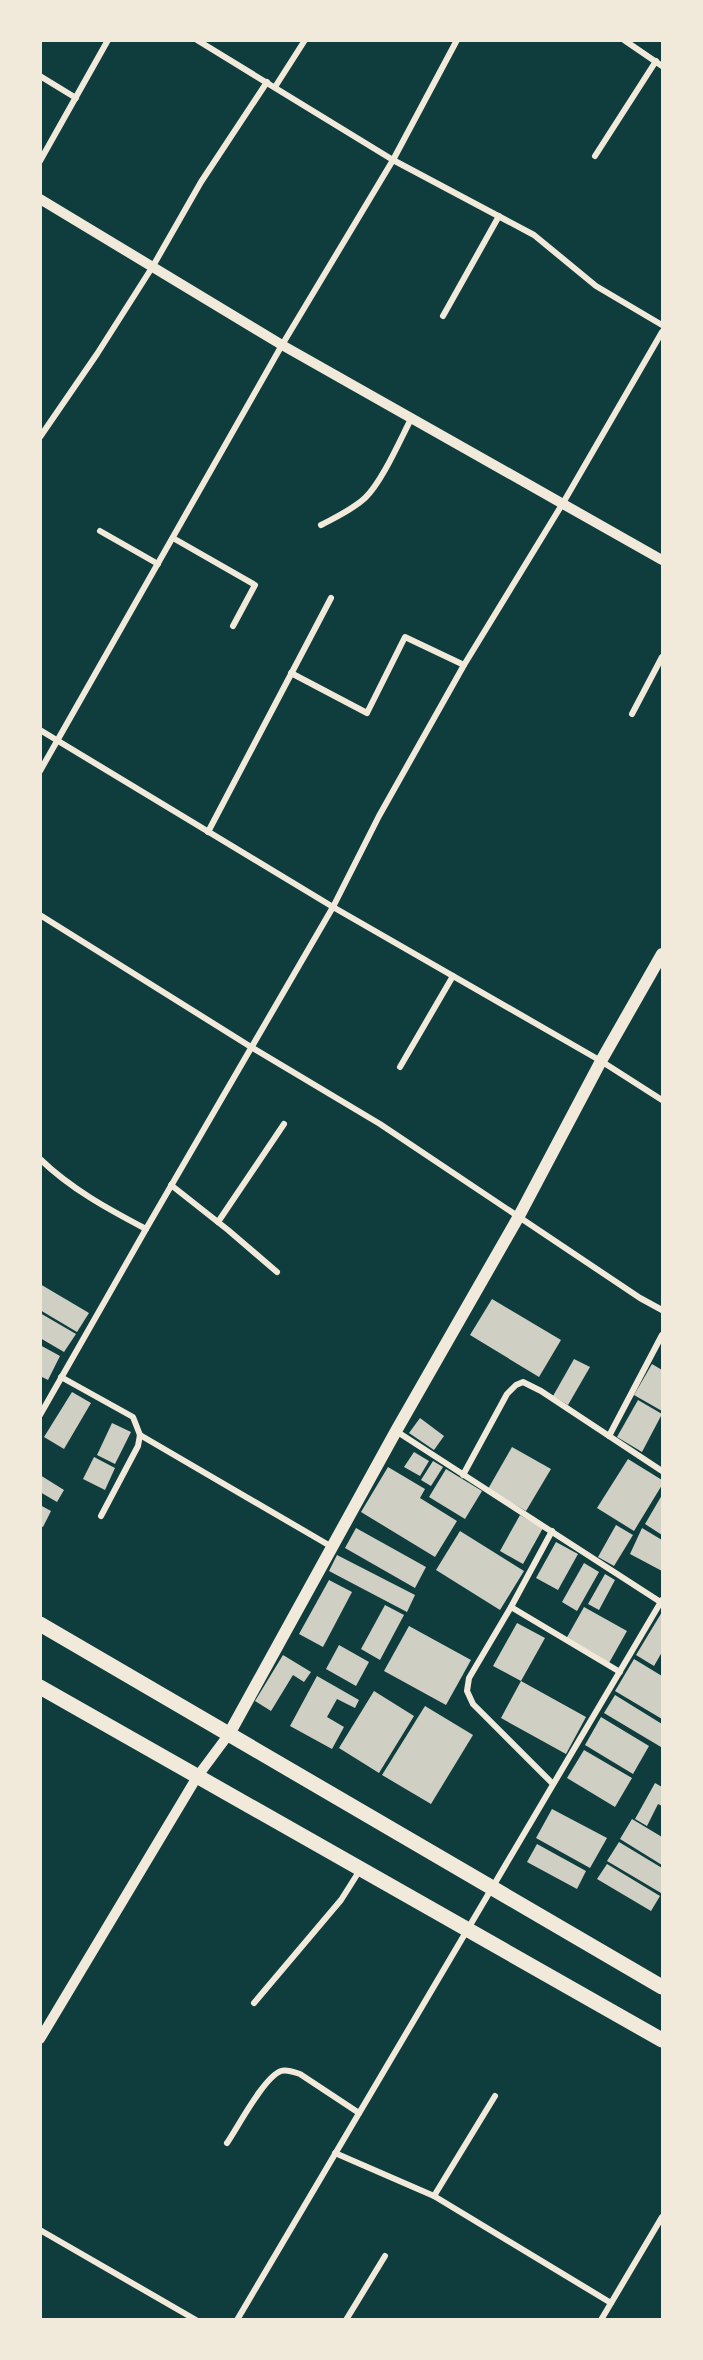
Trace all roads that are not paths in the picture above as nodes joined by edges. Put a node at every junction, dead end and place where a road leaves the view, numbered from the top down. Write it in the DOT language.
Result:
graph roads {
  1 [pos="108,40"];
  2 [pos="197,40"];
  3 [pos="305,40"];
  4 [pos="457,40"];
  5 [pos="624,40"];
  6 [pos="656,62"];
  7 [pos="663,66"];
  8 [pos="40,76"];
  9 [pos="267,82"];
  10 [pos="275,87"];
  11 [pos="76,98"];
  12 [pos="595,156"];
  13 [pos="393,160"];
  14 [pos="40,162"];
  15 [pos="40,199"];
  16 [pos="500,216"];
  17 [pos="153,266"];
  18 [pos="443,316"];
  19 [pos="663,325"];
  20 [pos="663,332"];
  21 [pos="282,345"];
  22 [pos="412,417"];
  23 [pos="40,437"];
  24 [pos="563,503"];
  25 [pos="321,525"];
  26 [pos="100,531"];
  27 [pos="173,538"];
  28 [pos="663,560"];
  29 [pos="158,564"];
  30 [pos="331,598"];
  31 [pos="233,626"];
  32 [pos="663,657"];
  33 [pos="464,665"];
  34 [pos="291,673"];
  35 [pos="632,714"];
  36 [pos="40,730"];
  37 [pos="58,741"];
  38 [pos="40,771"];
  39 [pos="208,832"];
  40 [pos="333,907"];
  41 [pos="40,915"];
  42 [pos="663,954"];
  43 [pos="453,976"];
  44 [pos="250,1047"];
  45 [pos="601,1061"];
  46 [pos="400,1067"];
  47 [pos="663,1100"];
  48 [pos="284,1124"];
  49 [pos="40,1159"];
  50 [pos="171,1185"];
  51 [pos="519,1216"];
  52 [pos="218,1221"];
  53 [pos="146,1229"];
  54 [pos="277,1272"];
  55 [pos="663,1310"];
  56 [pos="663,1335"];
  57 [pos="61,1377"];
  58 [pos="40,1415"];
  59 [pos="396,1431"];
  60 [pos="140,1435"];
  61 [pos="609,1436"];
  62 [pos="663,1471"];
  63 [pos="463,1475"];
  64 [pos="101,1516"];
  65 [pos="552,1531"];
  66 [pos="332,1547"];
  67 [pos="662,1602"];
  68 [pos="511,1607"];
  69 [pos="40,1624"];
  70 [pos="620,1672"];
  71 [pos="40,1688"];
  72 [pos="229,1734"];
  73 [pos="197,1777"];
  74 [pos="553,1784"];
  75 [pos="360,1869"];
  76 [pos="490,1888"];
  77 [pos="469,1931"];
  78 [pos="663,1987"];
  79 [pos="254,2003"];
  80 [pos="40,2039"];
  81 [pos="663,2040"];
  82 [pos="495,2096"];
  83 [pos="359,2113"];
  84 [pos="227,2143"];
  85 [pos="335,2153"];
  86 [pos="434,2196"];
  87 [pos="663,2217"];
  88 [pos="40,2230"];
  89 [pos="385,2256"];
  90 [pos="610,2303"];
  91 [pos="196,2319"];
  92 [pos="237,2319"];
  93 [pos="346,2319"];
  94 [pos="601,2319"];
  1 -- 11 [label="street"];
  2 -- 9 [label="street"];
  3 -- 10 [label="street"];
  4 -- 13 [label="street"];
  5 -- 6 [label="street"];
  6 -- 7 [label="street"];
  6 -- 12 [label="street"];
  8 -- 11 [label="street"];
  9 -- 10 [label="street"];
  9 -- 17 [label="street"];
  10 -- 13 [label="street"];
  11 -- 14 [label="street"];
  13 -- 16 [label="street"];
  13 -- 21 [label="street"];
  15 -- 17 [label="street"];
  16 -- 18 [label="street"];
  16 -- 19 [label="street"];
  17 -- 21 [label="street"];
  17 -- 23 [label="street"];
  20 -- 24 [label="street"];
  21 -- 22 [label="street"];
  21 -- 27 [label="street"];
  22 -- 24 [label="street"];
  22 -- 25 [label="street"];
  24 -- 28 [label="street"];
  24 -- 33 [label="street"];
  26 -- 29 [label="street"];
  27 -- 29 [label="street"];
  27 -- 31 [label="street"];
  29 -- 37 [label="street"];
  30 -- 34 [label="street"];
  32 -- 35 [label="street"];
  33 -- 34 [label="street"];
  33 -- 40 [label="street"];
  34 -- 39 [label="street"];
  36 -- 37 [label="street"];
  37 -- 38 [label="street"];
  37 -- 39 [label="street"];
  39 -- 40 [label="street"];
  40 -- 43 [label="street"];
  40 -- 44 [label="street"];
  41 -- 44 [label="street"];
  42 -- 45 [label="main road"];
  43 -- 45 [label="street"];
  43 -- 46 [label="street"];
  44 -- 50 [label="street"];
  44 -- 51 [label="street"];
  45 -- 47 [label="street"];
  45 -- 51 [label="main road"];
  48 -- 52 [label="street"];
  49 -- 53 [label="street"];
  50 -- 52 [label="street"];
  50 -- 53 [label="street"];
  51 -- 55 [label="street"];
  51 -- 59 [label="main road"];
  52 -- 54 [label="street"];
  53 -- 57 [label="street"];
  56 -- 61 [label="street"];
  57 -- 58 [label="street"];
  57 -- 60 [label="street"];
  59 -- 63 [label="street"];
  59 -- 66 [label="main road"];
  60 -- 64 [label="street"];
  60 -- 66 [label="street"];
  61 -- 62 [label="street"];
  61 -- 63 [label="street"];
  63 -- 65 [label="street"];
  65 -- 67 [label="street"];
  65 -- 68 [label="street"];
  66 -- 72 [label="main road"];
  67 -- 70 [label="street"];
  68 -- 70 [label="street"];
  68 -- 74 [label="street"];
  69 -- 72 [label="main road"];
  70 -- 74 [label="street"];
  71 -- 73 [label="main road"];
  72 -- 73 [label="street"];
  72 -- 76 [label="main road"];
  73 -- 75 [label="main road"];
  73 -- 80 [label="street"];
  74 -- 76 [label="street"];
  75 -- 77 [label="main road"];
  75 -- 79 [label="street"];
  76 -- 77 [label="street"];
  76 -- 78 [label="main road"];
  77 -- 81 [label="main road"];
  77 -- 83 [label="street"];
  82 -- 86 [label="street"];
  83 -- 84 [label="street"];
  83 -- 85 [label="street"];
  85 -- 86 [label="street"];
  85 -- 92 [label="street"];
  86 -- 90 [label="street"];
  87 -- 90 [label="street"];
  88 -- 91 [label="street"];
  89 -- 93 [label="street"];
  90 -- 94 [label="street"];
}
